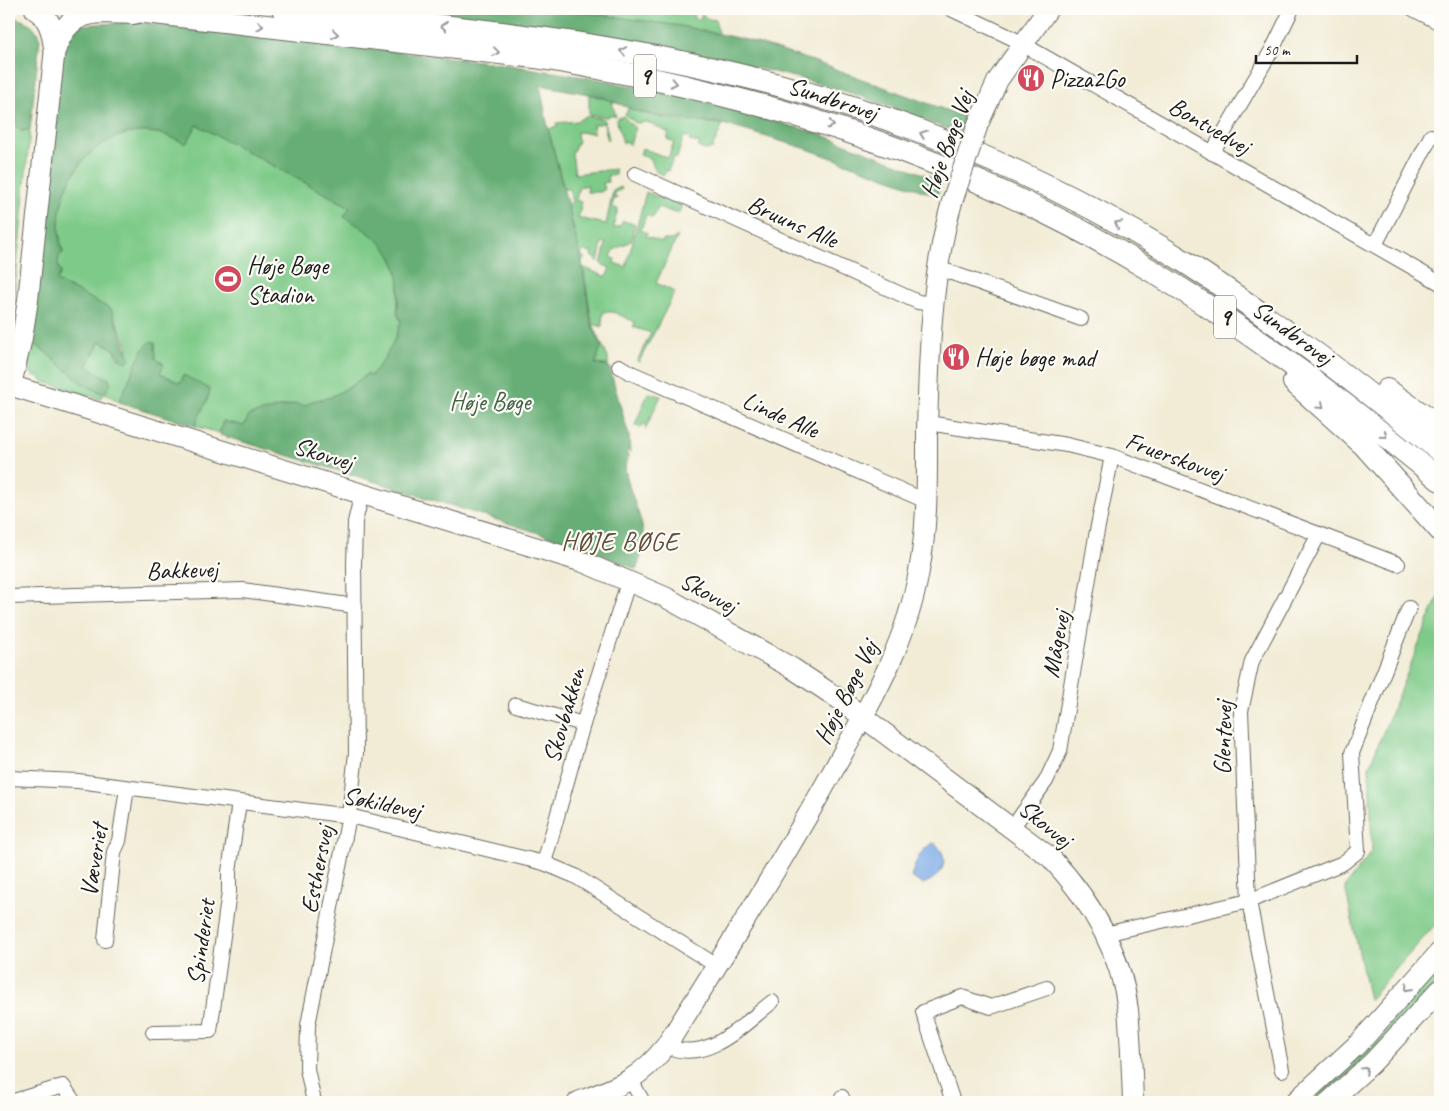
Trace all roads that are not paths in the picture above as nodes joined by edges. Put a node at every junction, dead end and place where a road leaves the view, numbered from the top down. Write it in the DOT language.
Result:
graph roads {
  1 [pos="36,9"];
  2 [pos="119,9"];
  3 [pos="283,9"];
  4 [pos="288,9"];
  5 [pos="951,9"];
  6 [pos="1048,9"];
  7 [pos="1292,9"];
  8 [pos="1413,9"];
  9 [pos="143,13"];
  10 [pos="1440,23"];
  11 [pos="1023,45"];
  12 [pos="55,48"];
  13 [pos="1431,136"];
  14 [pos="1212,153"];
  15 [pos="635,174"];
  16 [pos="989,186"];
  17 [pos="1375,245"];
  18 [pos="1160,248"];
  19 [pos="938,268"];
  20 [pos="1440,282"];
  21 [pos="934,304"];
  22 [pos="1081,319"];
  23 [pos="619,366"];
  24 [pos="10,385"];
  25 [pos="928,423"];
  26 [pos="1440,427"];
  27 [pos="1440,451"];
  28 [pos="1112,456"];
  29 [pos="1440,480"];
  30 [pos="362,493"];
  31 [pos="926,501"];
  32 [pos="1440,530"];
  33 [pos="1319,534"];
  34 [pos="1398,564"];
  35 [pos="629,580"];
  36 [pos="9,597"];
  37 [pos="355,606"];
  38 [pos="1409,608"];
  39 [pos="516,705"];
  40 [pos="864,718"];
  41 [pos="583,724"];
  42 [pos="9,778"];
  43 [pos="127,788"];
  44 [pos="239,802"];
  45 [pos="349,816"];
  46 [pos="1012,828"];
  47 [pos="544,863"];
  48 [pos="1249,901"];
  49 [pos="1105,934"];
  50 [pos="105,940"];
  51 [pos="1440,952"];
  52 [pos="717,966"];
  53 [pos="1047,988"];
  54 [pos="1440,990"];
  55 [pos="772,1002"];
  56 [pos="153,1032"];
  57 [pos="666,1046"];
  58 [pos="1282,1070"];
  59 [pos="632,1080"];
  60 [pos="11,1102"];
  61 [pos="74,1102"];
  62 [pos="314,1102"];
  63 [pos="578,1102"];
  64 [pos="643,1102"];
  65 [pos="953,1102"];
  66 [pos="1133,1102"];
  67 [pos="1295,1102"];
  68 [pos="1329,1102"];
  1 -- 12 [label="main road"];
  2 -- 9 [label="main road, Sundbrovej / 9"];
  3 -- 4 [label="main road, Sundbrovej / 9"];
  18 -- 4 [label="main road, Sundbrovej / 9, one-way"];
  5 -- 11 [label="street, Bontvedvej"];
  6 -- 11 [label="street, Høje Bøge Vej"];
  7 -- 14 [label="street"];
  8 -- 10 [label="street"];
  9 -- 12 [label="main road"];
  9 -- 16 [label="main road, Sundbrovej / 9, one-way"];
  11 -- 14 [label="street, Bontvedvej"];
  11 -- 19 [label="street, Høje Bøge Vej, bridge"];
  12 -- 24 [label="street"];
  13 -- 17 [label="street"];
  14 -- 17 [label="street, Bontvedvej"];
  15 -- 21 [label="street, Bruuns Alle"];
  16 -- 29 [label="main road, Sundbrovej / 9, one-way"];
  16 -- 32 [label="main road, one-way"];
  17 -- 20 [label="street, Bontvedvej"];
  18 -- 26 [label="main road"];
  18 -- 27 [label="main road, Sundbrovej / 9"];
  19 -- 21 [label="street, Høje Bøge Vej"];
  19 -- 22 [label="street"];
  21 -- 25 [label="street, Høje Bøge Vej"];
  23 -- 31 [label="street, Linde Alle"];
  24 -- 30 [label="street, Skovvej"];
  25 -- 28 [label="street, Fruerskovvej"];
  25 -- 31 [label="street, Høje Bøge Vej"];
  28 -- 33 [label="street, Fruerskovvej"];
  28 -- 46 [label="street, Mågevej"];
  30 -- 35 [label="street, Skovvej"];
  30 -- 37 [label="street, Esthersvej"];
  31 -- 40 [label="street, Høje Bøge Vej"];
  33 -- 34 [label="street, Fruerskovvej"];
  33 -- 48 [label="street, Glentevej"];
  35 -- 40 [label="street, Skovvej"];
  35 -- 41 [label="street, Skovbakken"];
  36 -- 37 [label="street, Bakkevej"];
  37 -- 45 [label="street, Esthersvej"];
  38 -- 48 [label="street"];
  39 -- 41 [label="street"];
  40 -- 46 [label="street, Skovvej"];
  40 -- 52 [label="street, Høje Bøge Vej"];
  41 -- 47 [label="street, Skovbakken"];
  42 -- 43 [label="street, Søkildevej"];
  43 -- 44 [label="street, Søkildevej"];
  43 -- 50 [label="street, Væveriet"];
  44 -- 45 [label="street, Søkildevej"];
  44 -- 56 [label="street, Spinderiet"];
  45 -- 47 [label="street, Søkildevej"];
  45 -- 62 [label="street, Esthersvej"];
  46 -- 49 [label="street, Skovvej"];
  47 -- 52 [label="street, Søkildevej"];
  48 -- 49 [label="street"];
  48 -- 58 [label="street, Glentevej"];
  49 -- 66 [label="street, Skovvej"];
  51 -- 67 [label="street, one-way"];
  52 -- 57 [label="street, Høje Bøge Vej"];
  53 -- 65 [label="street"];
  68 -- 54 [label="street, one-way"];
  55 -- 57 [label="street"];
  57 -- 59 [label="street, Høje Bøge Vej"];
  59 -- 63 [label="street, Høje Bøge Vej"];
  59 -- 64 [label="street"];
  60 -- 61 [label="street"];
}
